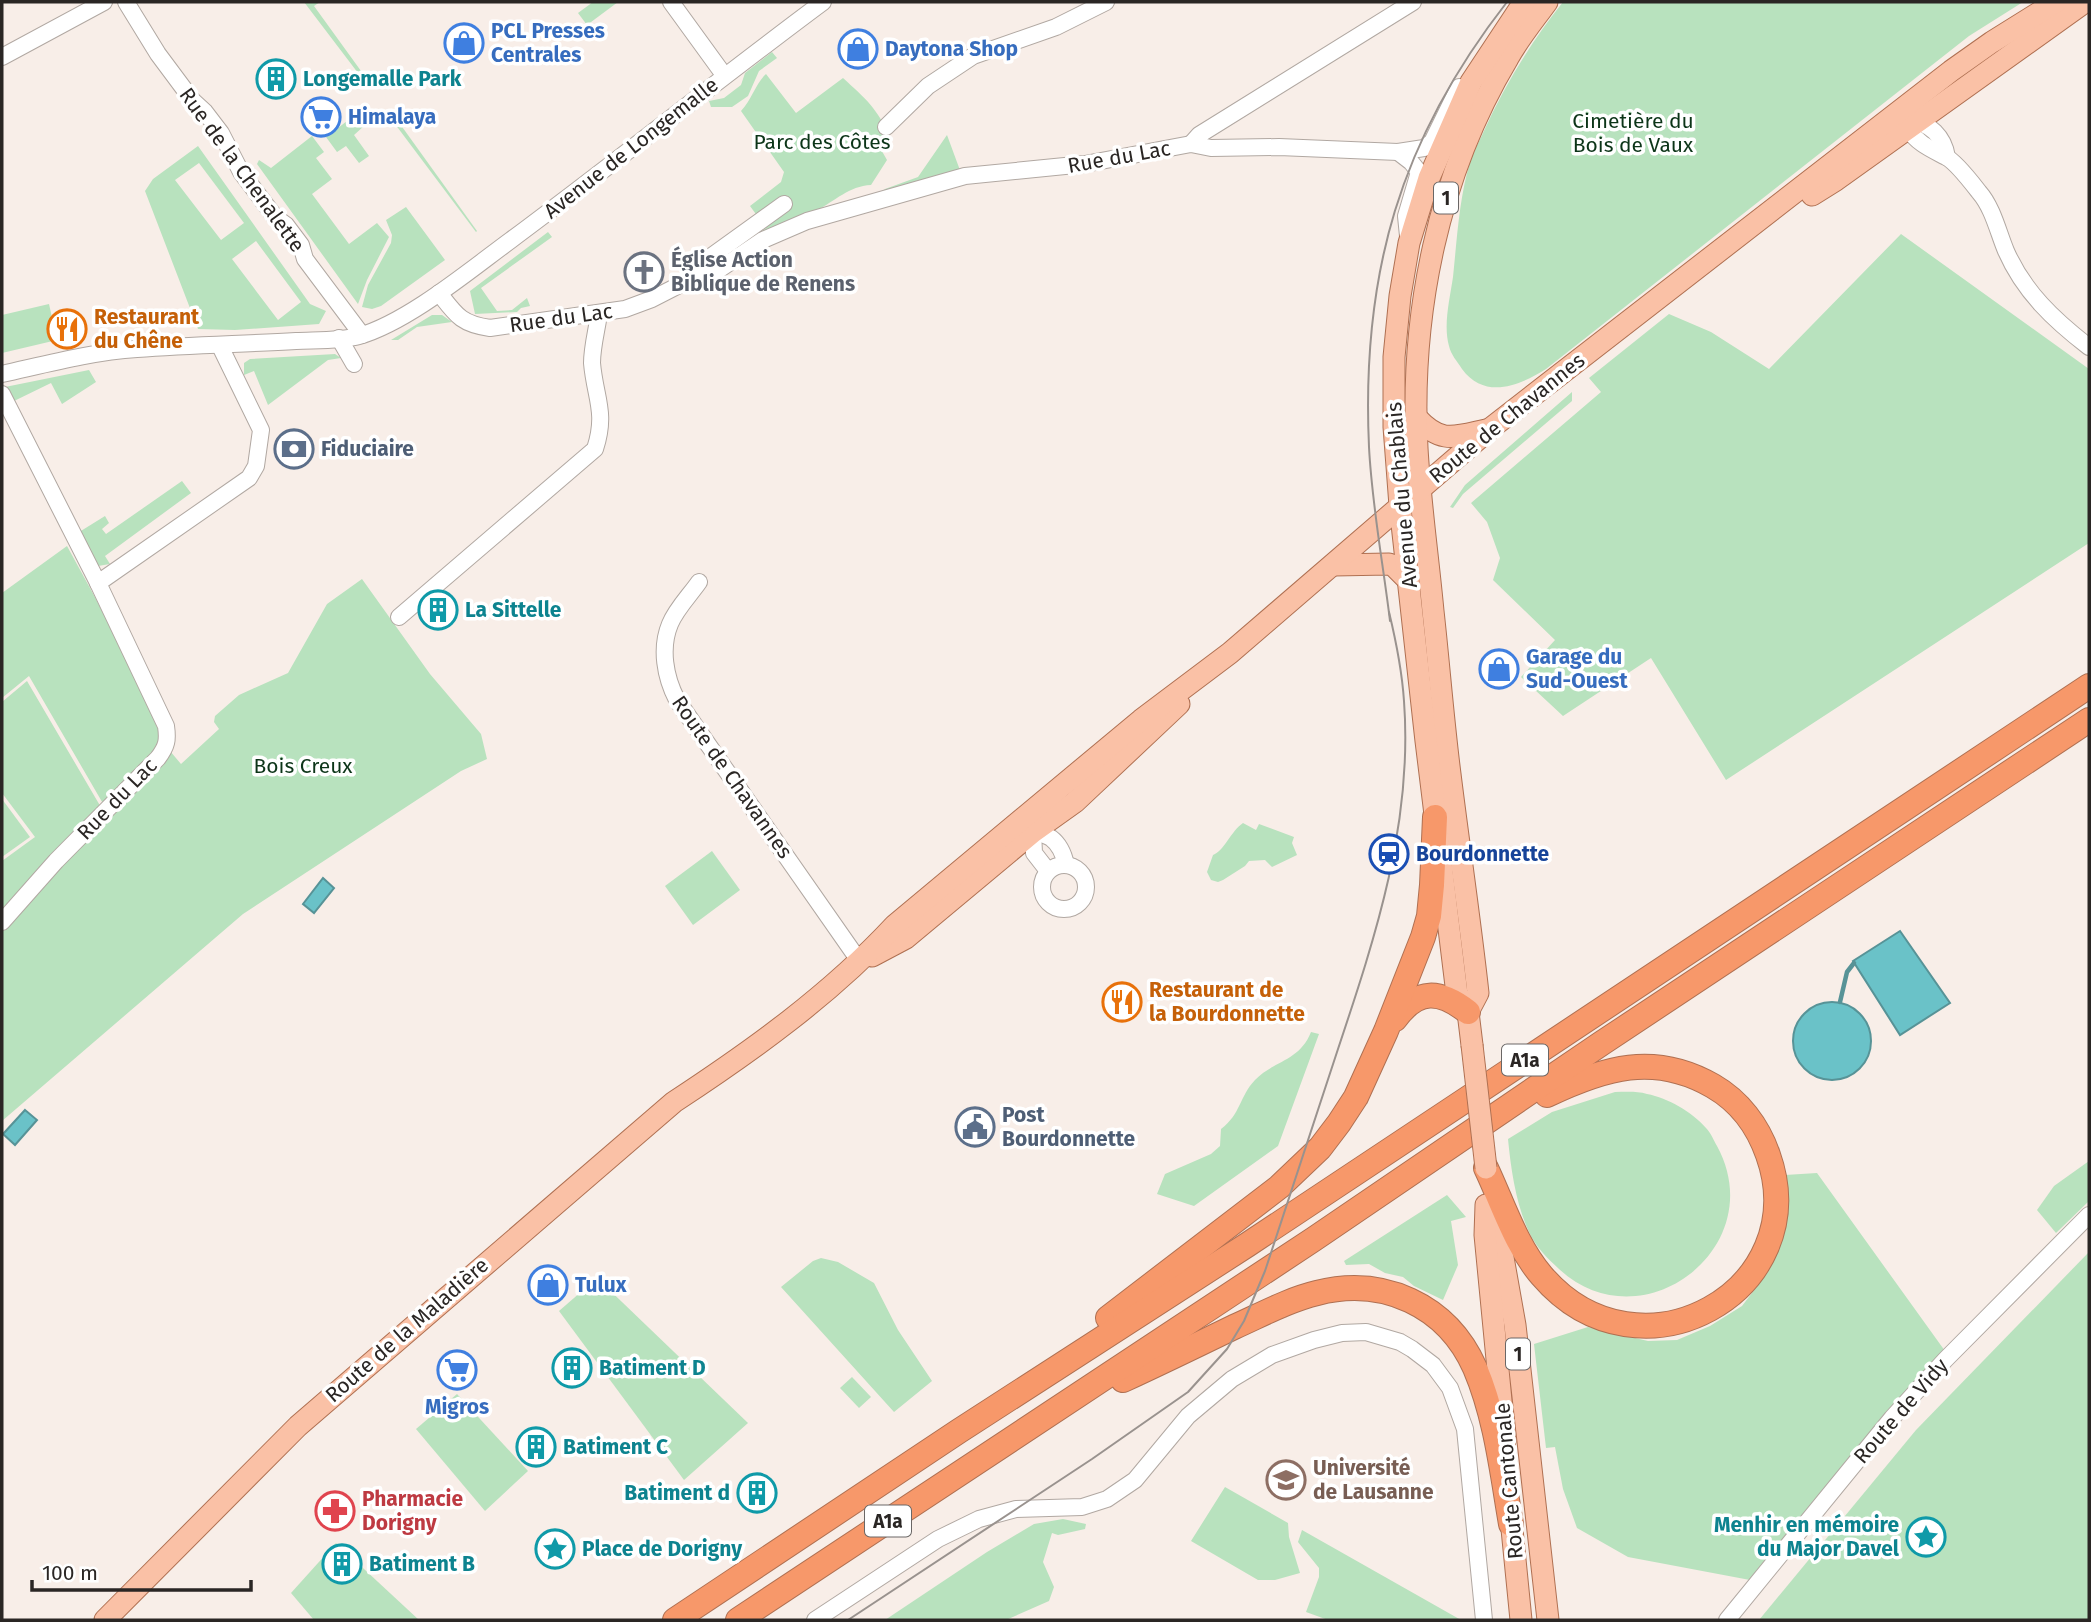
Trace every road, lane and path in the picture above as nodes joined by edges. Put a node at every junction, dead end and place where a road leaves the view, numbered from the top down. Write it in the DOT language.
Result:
graph roads {
  1 [pos="104,2"];
  2 [pos="126,2"];
  3 [pos="671,2"];
  4 [pos="823,2"];
  5 [pos="1106,2"];
  6 [pos="1413,2"];
  7 [pos="1524,2"];
  8 [pos="1547,2"];
  9 [pos="2056,2"];
  10 [pos="2085,2"];
  11 [pos="2035,14"];
  12 [pos="1497,40"];
  13 [pos="2,57"];
  14 [pos="724,75"];
  15 [pos="886,127"];
  16 [pos="1918,129"];
  17 [pos="1191,144"];
  18 [pos="1398,152"];
  19 [pos="1830,175"];
  20 [pos="784,204"];
  21 [pos="1409,243"];
  22 [pos="693,278"];
  23 [pos="439,293"];
  24 [pos="599,314"];
  25 [pos="360,335"];
  26 [pos="339,338"];
  27 [pos="220,345"];
  28 [pos="2089,347"];
  29 [pos="2,374"];
  30 [pos="2,394"];
  31 [pos="1417,418"];
  32 [pos="1491,428"];
  33 [pos="1421,488"];
  34 [pos="1400,506"];
  35 [pos="1334,565"];
  36 [pos="1408,580"];
  37 [pos="699,582"];
  38 [pos="98,583"];
  39 [pos="399,617"];
  40 [pos="2089,686"];
  41 [pos="2089,720"];
  42 [pos="1435,817"];
  43 [pos="1028,826"];
  44 [pos="1066,865"];
  45 [pos="1048,871"];
  46 [pos="2,922"];
  47 [pos="860,962"];
  48 [pos="1468,1013"];
  49 [pos="1386,1031"];
  50 [pos="731,1064"];
  51 [pos="1468,1135"];
  52 [pos="1486,1168"];
  53 [pos="2089,1215"];
  54 [pos="1037,1422"];
  55 [pos="959,1431"];
  56 [pos="1511,1524"];
  57 [pos="105,1620"];
  58 [pos="675,1620"];
  59 [pos="738,1620"];
  60 [pos="815,1620"];
  61 [pos="1484,1620"];
  62 [pos="1521,1620"];
  63 [pos="1548,1620"];
  64 [pos="1727,1620"];
  1 -- 13 [label="street"];
  2 -- 25 [label="street, Rue de la Chenalette"];
  3 -- 14 [label="street"];
  4 -- 14 [label="street, Avenue de Longemalle"];
  5 -- 15 [label="street"];
  6 -- 17 [label="street, Rue du Lac"];
  7 -- 12 [label="main road, Avenue du Chablais / 1"];
  8 -- 31 [label="main road, Avenue du Chablais / 1"];
  9 -- 11 [label="main road, Route de Chavannes"];
  10 -- 16 [label="main road, Route de Chavannes"];
  11 -- 16 [label="street, Route de Chavannes"];
  11 -- 19 [label="main road, Route de Chavannes"];
  12 -- 18 [label="street, Rue du Lac"];
  12 -- 21 [label="main road, Avenue du Chablais / 1"];
  14 -- 23 [label="street, Avenue de Longemalle"];
  16 -- 19 [label="main road, Route de Chavannes"];
  16 -- 28 [label="street"];
  17 -- 18 [label="street, Rue du Lac"];
  17 -- 22 [label="street, Rue du Lac"];
  18 -- 21 [label="street"];
  19 -- 32 [label="main road, Route de Chavannes"];
  20 -- 22 [label="street"];
  21 -- 34 [label="main road, Avenue du Chablais / 1"];
  22 -- 24 [label="street, Rue du Lac"];
  23 -- 24 [label="street, Rue du Lac"];
  23 -- 25 [label="street"];
  24 -- 39 [label="street"];
  25 -- 26 [label="street"];
  25 -- 26 [label="street"];
  26 -- 27 [label="street"];
  27 -- 29 [label="street"];
  27 -- 38 [label="street"];
  30 -- 38 [label="street, Rue du Lac"];
  31 -- 32 [label="main road"];
  31 -- 33 [label="main road, Avenue du Chablais / 1"];
  32 -- 33 [label="main road, Route de Chavannes"];
  33 -- 34 [label="main road, Route de Chavannes"];
  33 -- 48 [label="main road, Avenue du Chablais / 1"];
  34 -- 35 [label="main road, Route de Chavannes"];
  34 -- 36 [label="main road, Avenue du Chablais / 1"];
  35 -- 36 [label="main road"];
  35 -- 43 [label="main road, Route de Chavannes"];
  36 -- 42 [label="main road, Avenue du Chablais / 1"];
  37 -- 47 [label="street, Route de Chavannes"];
  38 -- 46 [label="street, Rue du Lac"];
  40 -- 55 [label="highway, A1a"];
  41 -- 51 [label="highway, A1a"];
  42 -- 48 [label="main road, Avenue du Chablais / 1"];
  42 -- 49 [label="highway"];
  43 -- 44 [label="street"];
  43 -- 45 [label="street"];
  43 -- 47 [label="main road, Route de Chavannes"];
  44 -- 45 [label="street"];
  44 -- 45 [label="street"];
  47 -- 50 [label="main road, Route de Chavannes"];
  48 -- 49 [label="highway"];
  48 -- 52 [label="main road, Avenue du Chablais / 1, bridge"];
  49 -- 55 [label="highway"];
  50 -- 57 [label="main road, Route de la Maladière"];
  51 -- 52 [label="highway"];
  51 -- 54 [label="highway, A1a"];
  52 -- 56 [label="main road, Route Cantonale / 1"];
  52 -- 63 [label="main road, Route Cantonale / 1"];
  53 -- 64 [label="street, Route de Vidy"];
  54 -- 56 [label="highway"];
  54 -- 59 [label="highway, A1a"];
  55 -- 58 [label="highway, A1a"];
  56 -- 62 [label="main road, Route Cantonale / 1"];
  60 -- 61 [label="street"];
}
